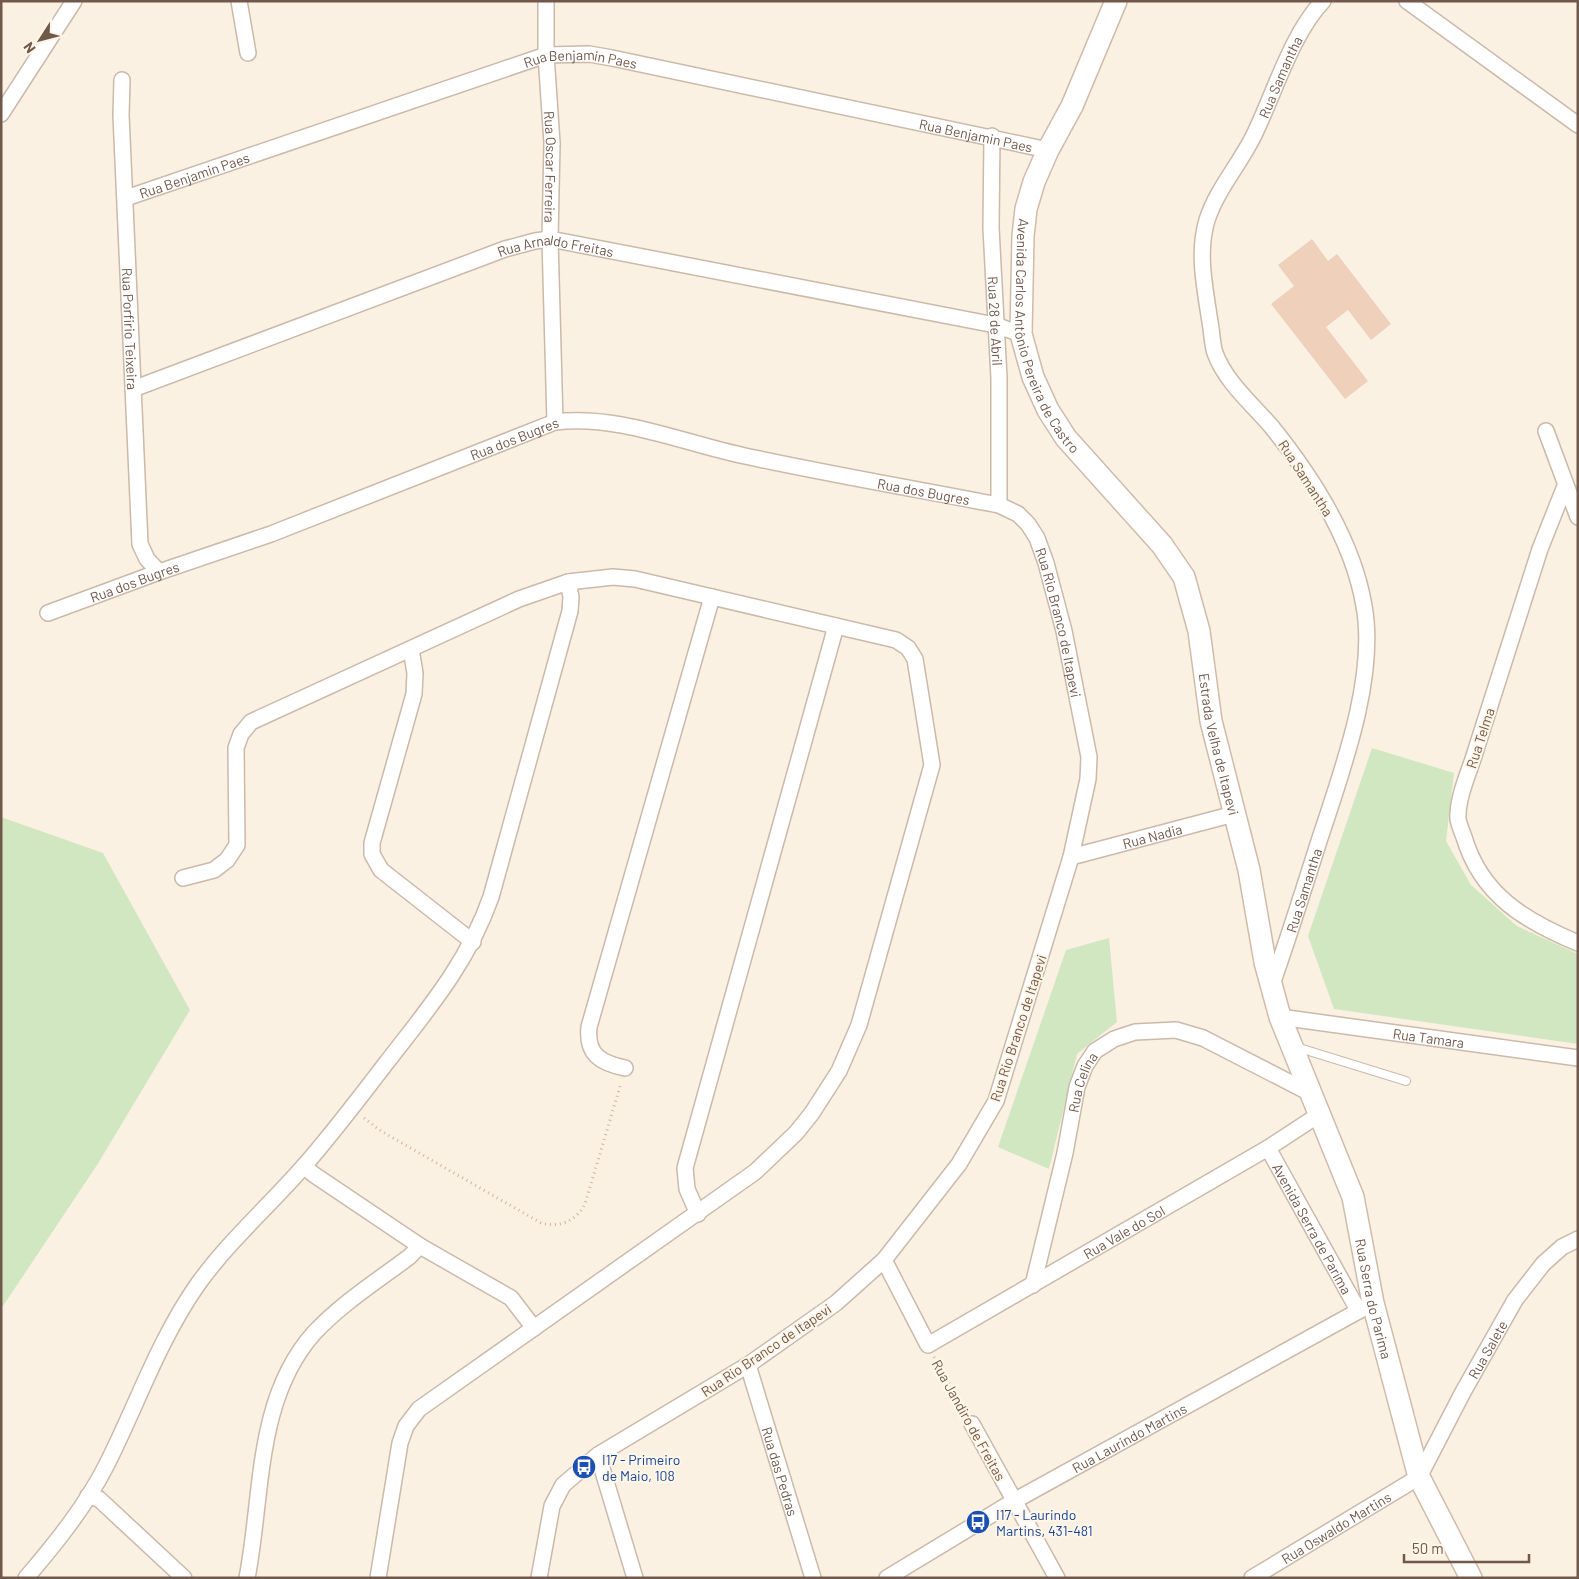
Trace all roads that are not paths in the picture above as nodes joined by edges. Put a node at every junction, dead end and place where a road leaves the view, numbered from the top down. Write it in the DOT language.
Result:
graph roads {
  1 [pos="74,1"];
  2 [pos="239,1"];
  3 [pos="546,1"];
  4 [pos="1116,1"];
  5 [pos="1323,1"];
  6 [pos="1407,1"];
  7 [pos="248,53"];
  8 [pos="546,55"];
  9 [pos="122,80"];
  10 [pos="1,114"];
  11 [pos="1578,125"];
  12 [pos="992,136"];
  13 [pos="1048,150"];
  14 [pos="126,198"];
  15 [pos="550,239"];
  16 [pos="996,325"];
  17 [pos="1021,334"];
  18 [pos="133,389"];
  19 [pos="555,422"];
  20 [pos="1546,431"];
  21 [pos="1565,486"];
  22 [pos="1114,492"];
  23 [pos="999,505"];
  24 [pos="1578,517"];
  25 [pos="159,572"];
  26 [pos="568,582"];
  27 [pos="712,596"];
  28 [pos="48,613"];
  29 [pos="836,626"];
  30 [pos="411,649"];
  31 [pos="1234,814"];
  32 [pos="1071,857"];
  33 [pos="183,878"];
  34 [pos="473,942"];
  35 [pos="1578,943"];
  36 [pos="1271,988"];
  37 [pos="1280,1017"];
  38 [pos="1292,1045"];
  39 [pos="1578,1058"];
  40 [pos="625,1068"];
  41 [pos="1406,1081"];
  42 [pos="1310,1093"];
  43 [pos="1320,1114"];
  44 [pos="1268,1148"];
  45 [pos="304,1166"];
  46 [pos="698,1214"];
  47 [pos="1578,1239"];
  48 [pos="420,1246"];
  49 [pos="884,1260"];
  50 [pos="1033,1285"];
  51 [pos="1366,1306"];
  52 [pos="534,1328"];
  53 [pos="928,1345"];
  54 [pos="748,1365"];
  55 [pos="972,1424"];
  56 [pos="598,1455"];
  57 [pos="1420,1477"];
  58 [pos="88,1496"];
  59 [pos="1014,1501"];
  60 [pos="26,1578"];
  61 [pos="184,1578"];
  62 [pos="247,1578"];
  63 [pos="378,1578"];
  64 [pos="539,1578"];
  65 [pos="635,1578"];
  66 [pos="813,1578"];
  67 [pos="887,1578"];
  68 [pos="1057,1578"];
  69 [pos="1252,1578"];
  70 [pos="1471,1578"];
  1 -- 10 [label="street"];
  2 -- 7 [label="street"];
  3 -- 8 [label="street, Rua Oscar Ferreira"];
  4 -- 13 [label="street, Avenida Carlos Antônio Pereira de Castro"];
  5 -- 36 [label="street, Rua Samantha"];
  6 -- 11 [label="street"];
  8 -- 12 [label="street, Rua Benjamin Paes"];
  8 -- 14 [label="street, Rua Benjamin Paes"];
  8 -- 15 [label="street, Rua Oscar Ferreira"];
  9 -- 14 [label="street, Rua Porfirio Teixeira"];
  12 -- 13 [label="street, Rua Benjamin Paes"];
  12 -- 16 [label="street, Rua 28 de Abril"];
  13 -- 17 [label="street, Avenida Carlos Antônio Pereira de Castro"];
  14 -- 18 [label="street, Rua Porfirio Teixeira"];
  15 -- 16 [label="street, Rua Arnaldo Freitas"];
  15 -- 18 [label="street, Rua Arnaldo Freitas"];
  15 -- 19 [label="street, Rua Oscar Ferreira"];
  16 -- 17 [label="street, Rua Arnaldo Freitas"];
  16 -- 23 [label="street, Rua 28 de Abril"];
  17 -- 22 [label="street, Avenida Carlos Antônio Pereira de Castro"];
  18 -- 25 [label="street, Rua Porfirio Teixeira"];
  19 -- 23 [label="street, Rua dos Bugres"];
  19 -- 25 [label="street, Rua dos Bugres"];
  20 -- 21 [label="street"];
  21 -- 24 [label="street"];
  21 -- 35 [label="street, Rua Telma"];
  22 -- 31 [label="street, Estrada Velha de Itapevi"];
  23 -- 32 [label="street, Rua Rio Branco de Itapevi"];
  25 -- 28 [label="street, Rua dos Bugres"];
  26 -- 27 [label="street"];
  26 -- 30 [label="street"];
  26 -- 34 [label="street"];
  27 -- 29 [label="street"];
  27 -- 40 [label="street"];
  29 -- 46 [label="street"];
  29 -- 46 [label="street"];
  30 -- 33 [label="street"];
  30 -- 34 [label="street"];
  31 -- 32 [label="street, Rua Nadia"];
  31 -- 36 [label="street, Estrada Velha de Itapevi"];
  32 -- 49 [label="street, Rua Rio Branco de Itapevi"];
  34 -- 45 [label="street"];
  36 -- 37 [label="street, Estrada Velha de Itapevi"];
  37 -- 38 [label="street, Rua Serra do Parima"];
  37 -- 39 [label="street, Rua Tamara"];
  38 -- 41 [label="lane"];
  38 -- 42 [label="street, Rua Serra do Parima"];
  42 -- 43 [label="street, Rua Serra do Parima"];
  42 -- 50 [label="street, Rua Celina"];
  43 -- 44 [label="street, Rua Vale do Sol"];
  43 -- 51 [label="street, Rua Serra do Parima"];
  44 -- 50 [label="street, Rua Vale do Sol"];
  44 -- 51 [label="street, Avenida Serra de Parima"];
  45 -- 48 [label="street"];
  45 -- 58 [label="street"];
  46 -- 52 [label="street"];
  47 -- 57 [label="street, Rua Salete"];
  48 -- 52 [label="street"];
  48 -- 62 [label="street"];
  49 -- 53 [label="street, Rua Jandiro de Freitas"];
  49 -- 54 [label="street, Rua Rio Branco de Itapevi"];
  50 -- 53 [label="street, Rua Vale do Sol"];
  51 -- 57 [label="street, Rua Serra do Parima"];
  51 -- 59 [label="street, Rua Laurindo Martins"];
  52 -- 63 [label="street"];
  54 -- 56 [label="street, Rua Rio Branco de Itapevi"];
  54 -- 66 [label="street, Rua das Pedras"];
  55 -- 59 [label="street, Rua Jandiro de Freitas"];
  56 -- 64 [label="street, Rua Rio Branco de Itapevi"];
  56 -- 65 [label="street"];
  57 -- 69 [label="street, Rua Oswaldo Martins"];
  57 -- 70 [label="street, Rua Serra do Parima"];
  58 -- 60 [label="street"];
  58 -- 61 [label="street"];
  59 -- 67 [label="street, Rua Laurindo Martins"];
  59 -- 68 [label="street, Rua Jandiro de Freitas"];
}
